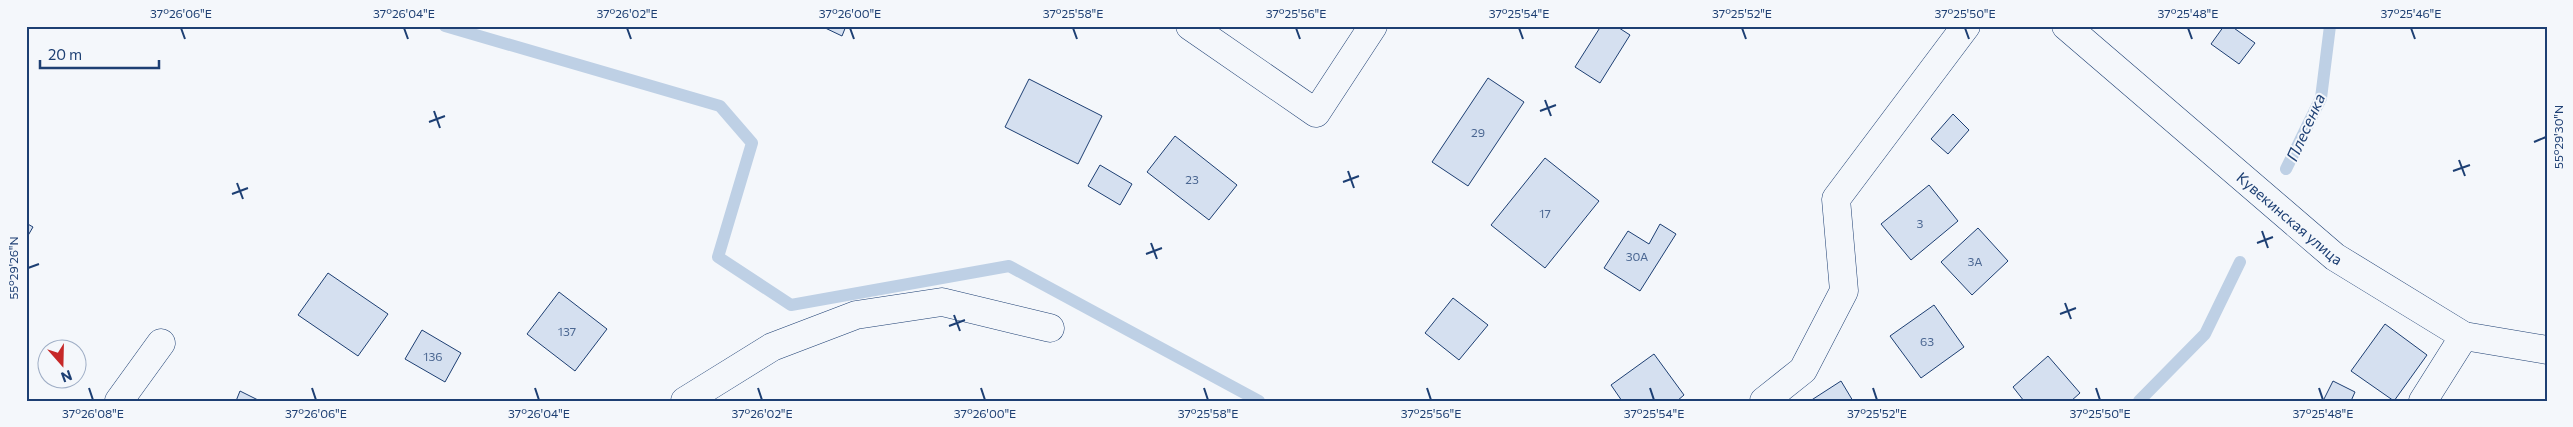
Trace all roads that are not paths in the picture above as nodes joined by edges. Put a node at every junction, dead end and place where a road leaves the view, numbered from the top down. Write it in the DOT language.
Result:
graph roads {
  1 [pos="1190,26"];
  2 [pos="1373,26"];
  3 [pos="1966,26"];
  4 [pos="2066,26"];
  5 [pos="1050,328"];
  6 [pos="2464,336"];
  7 [pos="161,343"];
  8 [pos="2547,350"];
  9 [pos="119,401"];
  10 [pos="685,401"];
  11 [pos="1764,401"];
  12 [pos="2423,401"];
  1 -- 2 [label="street"];
  3 -- 11 [label="street"];
  4 -- 6 [label="street, Кувекинская улица"];
  5 -- 10 [label="street"];
  6 -- 8 [label="street, Кувекинская улица"];
  6 -- 12 [label="street"];
  7 -- 9 [label="street"];
}
